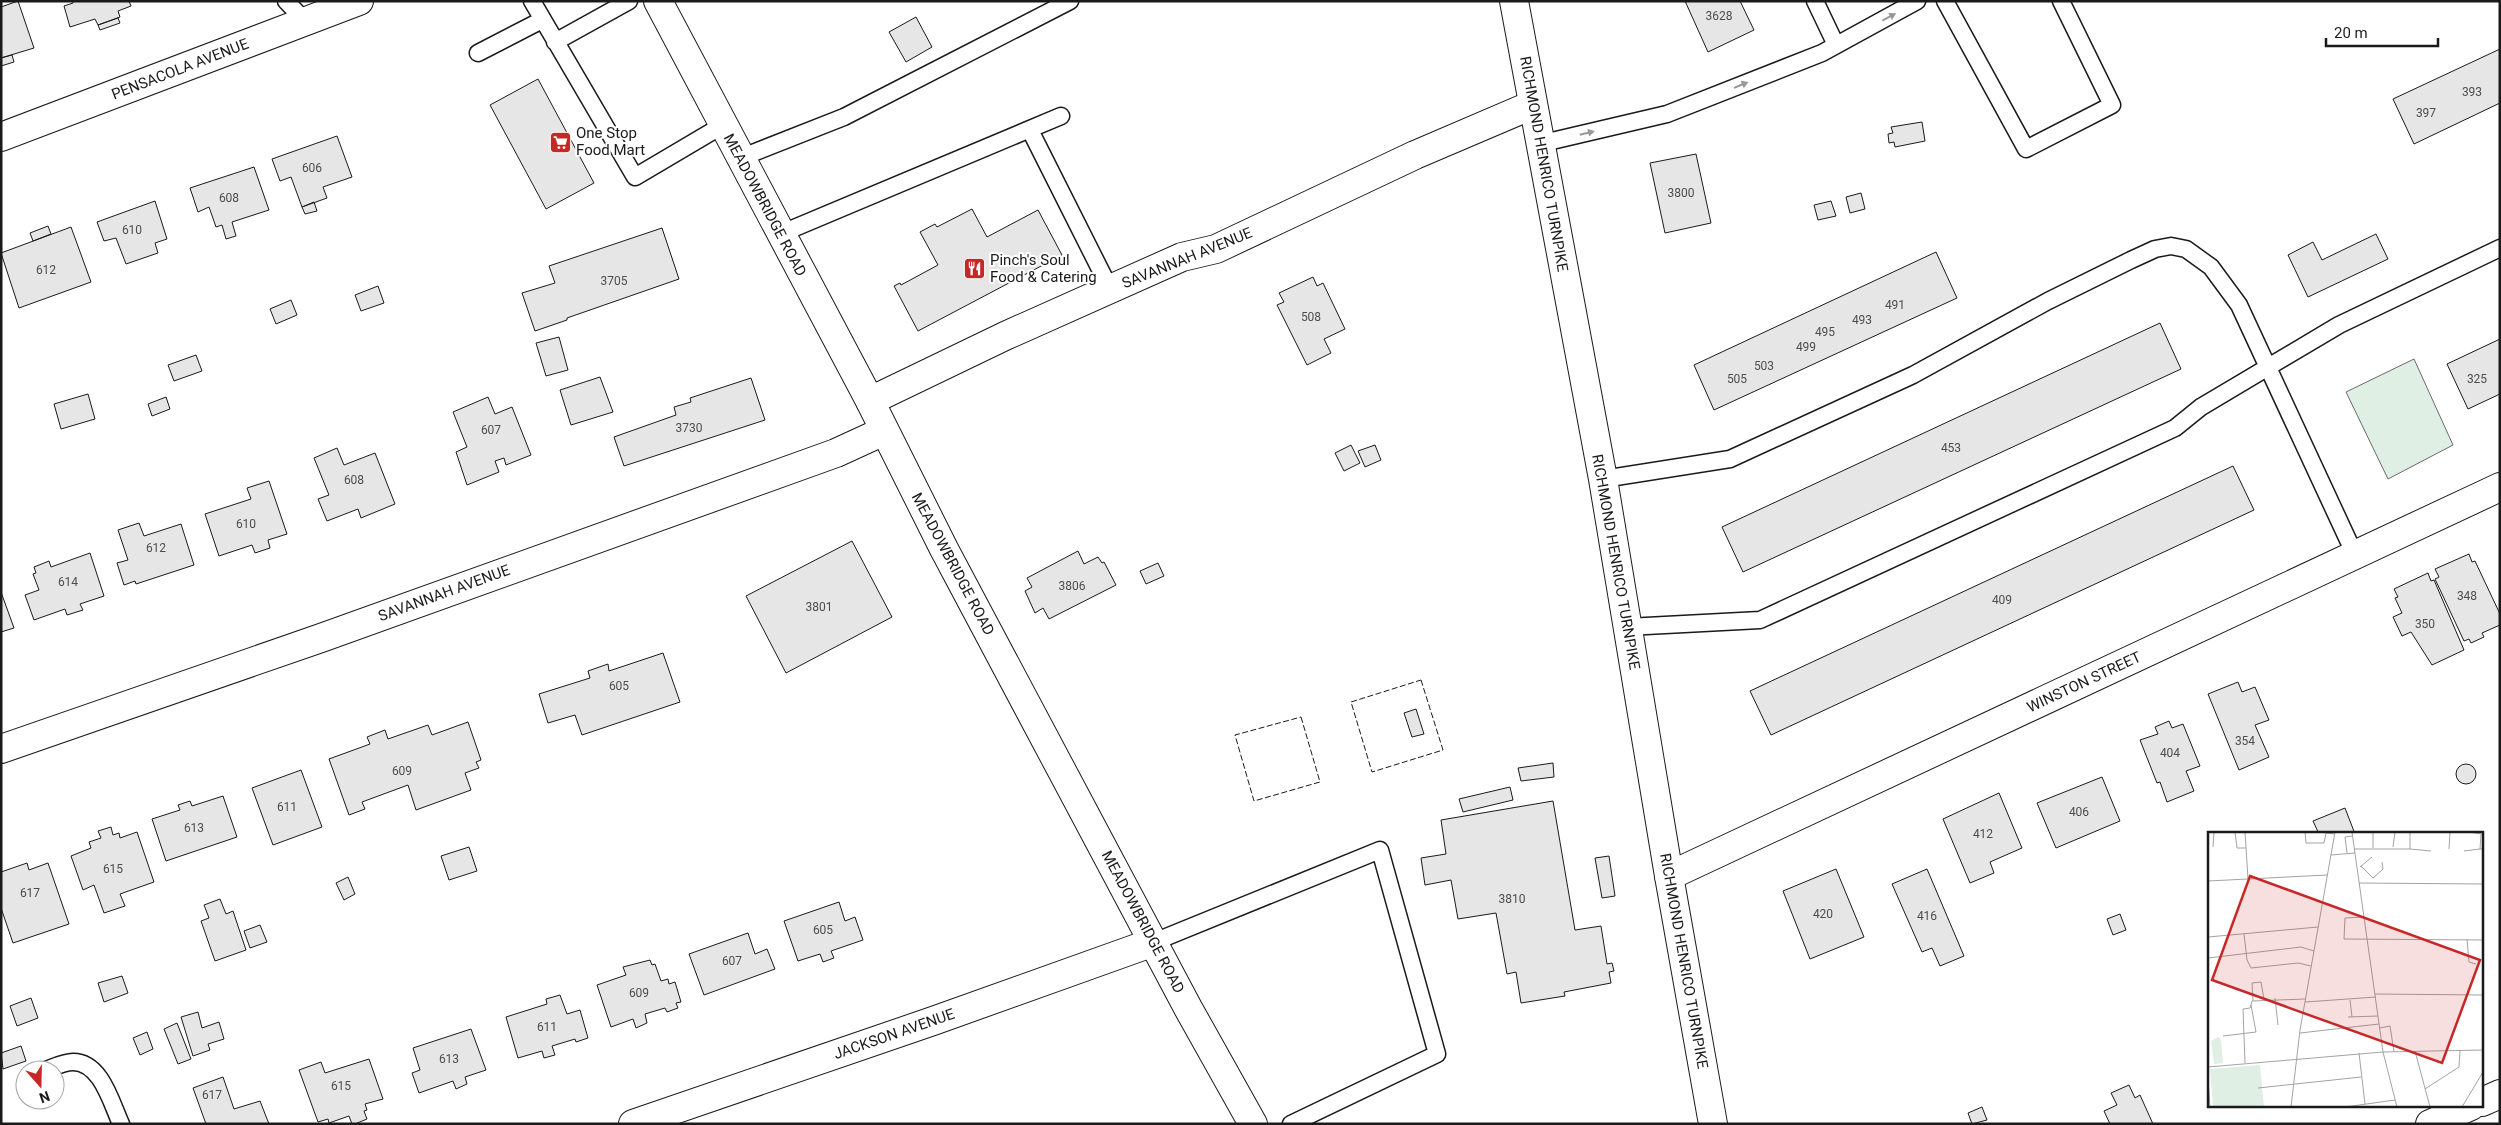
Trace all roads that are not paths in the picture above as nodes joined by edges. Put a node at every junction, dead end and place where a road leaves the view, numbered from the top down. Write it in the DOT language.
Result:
graph roads {
  1 [pos="286,1"];
  2 [pos="359,1"];
  3 [pos="532,1"];
  4 [pos="629,1"];
  5 [pos="658,1"];
  6 [pos="1070,1"];
  7 [pos="1514,1"];
  8 [pos="1815,1"];
  9 [pos="1917,1"];
  10 [pos="1945,1"];
  11 [pos="2061,1"];
  12 [pos="542,20"];
  13 [pos="306,22"];
  14 [pos="555,42"];
  15 [pos="1836,45"];
  16 [pos="478,53"];
  17 [pos="1532,105"];
  18 [pos="1061,116"];
  19 [pos="723,126"];
  20 [pos="1030,130"];
  21 [pos="1,137"];
  22 [pos="1539,144"];
  23 [pos="740,158"];
  24 [pos="780,234"];
  25 [pos="2500,248"];
  26 [pos="1110,289"];
  27 [pos="2268,367"];
  28 [pos="870,401"];
  29 [pos="884,431"];
  30 [pos="1602,479"];
  31 [pos="2500,487"];
  32 [pos="2355,555"];
  33 [pos="1627,627"];
  34 [pos="1,749"];
  35 [pos="1669,876"];
  36 [pos="1154,942"];
  37 [pos="65,1064"];
  38 [pos="2500,1094"];
  39 [pos="2484,1101"];
  40 [pos="2466,1108"];
  41 [pos="121,1124"];
  42 [pos="633,1124"];
  43 [pos="1253,1124"];
  44 [pos="1291,1124"];
  45 [pos="1713,1124"];
  46 [pos="2430,1124"];
  1 -- 13 [label="lane"];
  2 -- 13 [label="street, PENSACOLA AVENUE"];
  3 -- 12 [label="lane"];
  4 -- 14 [label="lane"];
  5 -- 19 [label="street, MEADOWBRIDGE ROAD"];
  6 -- 23 [label="lane"];
  7 -- 17 [label="street, RICHMOND HENRICO TURNPIKE"];
  8 -- 15 [label="lane"];
  15 -- 9 [label="lane, one-way"];
  10 -- 11 [label="lane"];
  12 -- 14 [label="lane"];
  12 -- 16 [label="lane"];
  13 -- 21 [label="street, PENSACOLA AVENUE"];
  14 -- 19 [label="lane"];
  22 -- 15 [label="lane, one-way"];
  17 -- 22 [label="street, RICHMOND HENRICO TURNPIKE"];
  17 -- 26 [label="street, SAVANNAH AVENUE"];
  18 -- 20 [label="lane"];
  19 -- 23 [label="street, MEADOWBRIDGE ROAD"];
  20 -- 24 [label="lane"];
  20 -- 26 [label="lane"];
  22 -- 30 [label="street, RICHMOND HENRICO TURNPIKE"];
  23 -- 24 [label="street, MEADOWBRIDGE ROAD"];
  24 -- 28 [label="street, MEADOWBRIDGE ROAD"];
  25 -- 27 [label="lane"];
  26 -- 28 [label="street, SAVANNAH AVENUE"];
  27 -- 30 [label="lane"];
  27 -- 32 [label="lane"];
  27 -- 33 [label="lane"];
  28 -- 29 [label="street, MEADOWBRIDGE ROAD"];
  29 -- 34 [label="street, SAVANNAH AVENUE"];
  29 -- 36 [label="street, MEADOWBRIDGE ROAD"];
  30 -- 33 [label="street, RICHMOND HENRICO TURNPIKE"];
  31 -- 32 [label="street, WINSTON STREET"];
  32 -- 35 [label="street, WINSTON STREET"];
  33 -- 35 [label="street, RICHMOND HENRICO TURNPIKE"];
  35 -- 45 [label="street, RICHMOND HENRICO TURNPIKE"];
  36 -- 42 [label="street, JACKSON AVENUE"];
  36 -- 43 [label="street, MEADOWBRIDGE ROAD"];
  36 -- 44 [label="lane"];
  37 -- 41 [label="lane"];
  38 -- 39 [label="street"];
  40 -- 46 [label="street"];
}
